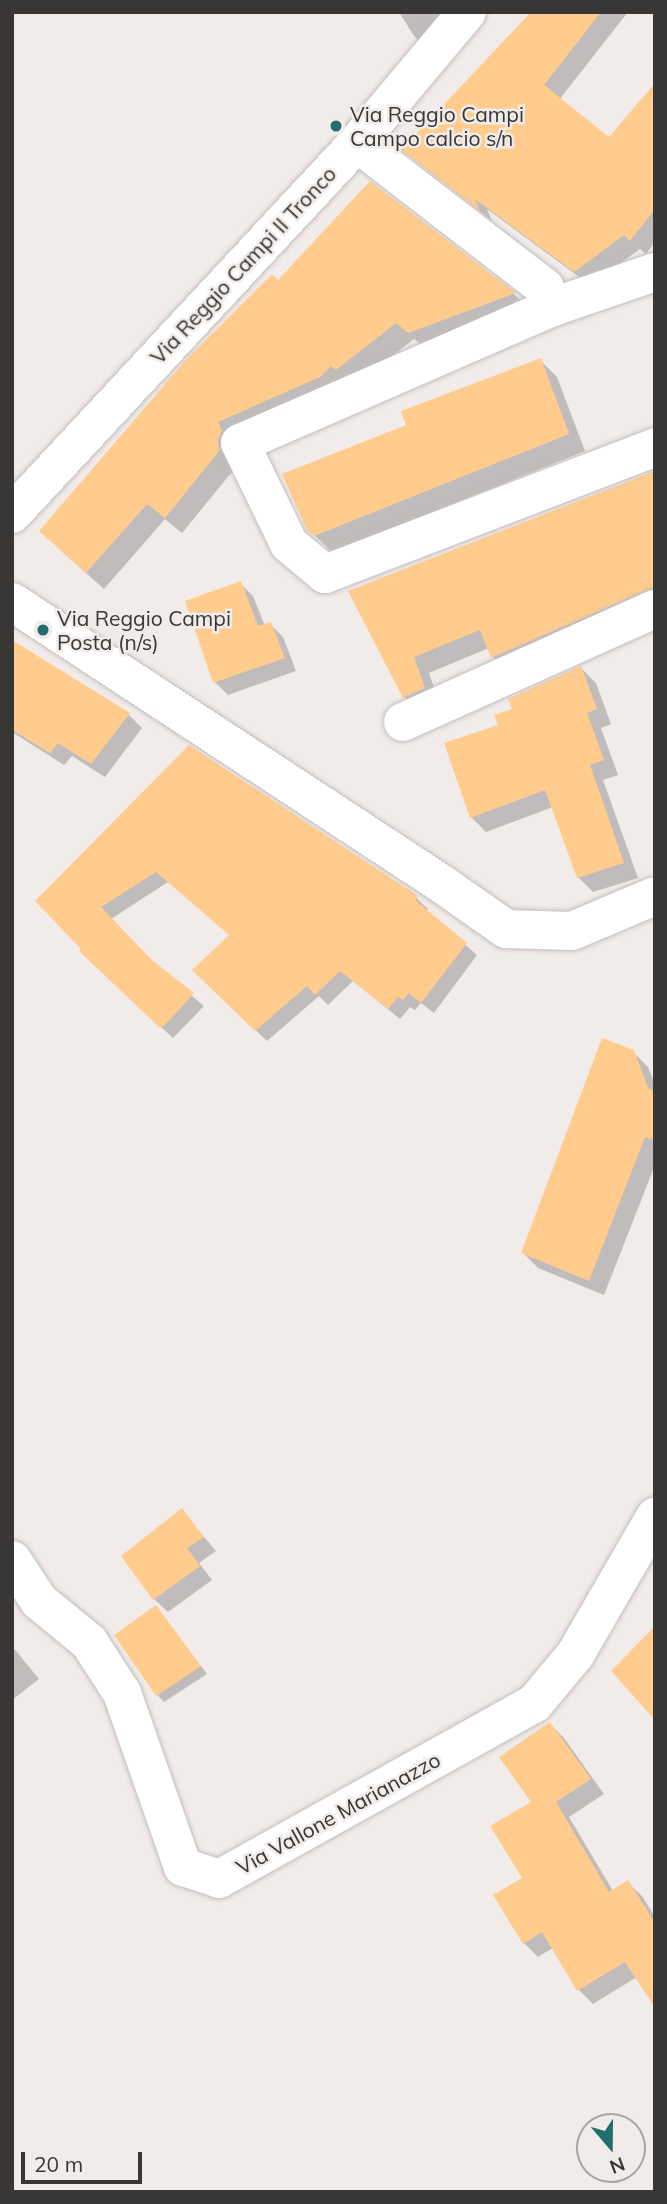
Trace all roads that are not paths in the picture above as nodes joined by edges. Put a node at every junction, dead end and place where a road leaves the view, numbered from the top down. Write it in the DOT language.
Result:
graph roads {
  1 [pos="467,12"];
  2 [pos="357,143"];
  3 [pos="655,272"];
  4 [pos="553,307"];
  5 [pos="655,447"];
  6 [pos="12,514"];
  7 [pos="12,602"];
  8 [pos="655,609"];
  9 [pos="403,723"];
  10 [pos="655,896"];
  11 [pos="655,1517"];
  12 [pos="12,1560"];
  1 -- 2 [label="street, Via Reggio Campi II Tronco"];
  2 -- 4 [label="street"];
  2 -- 6 [label="street, Via Reggio Campi II Tronco"];
  3 -- 4 [label="street"];
  4 -- 5 [label="street"];
  7 -- 10 [label="street"];
  8 -- 9 [label="street"];
  11 -- 12 [label="street, Via Vallone Marianazzo"];
}
